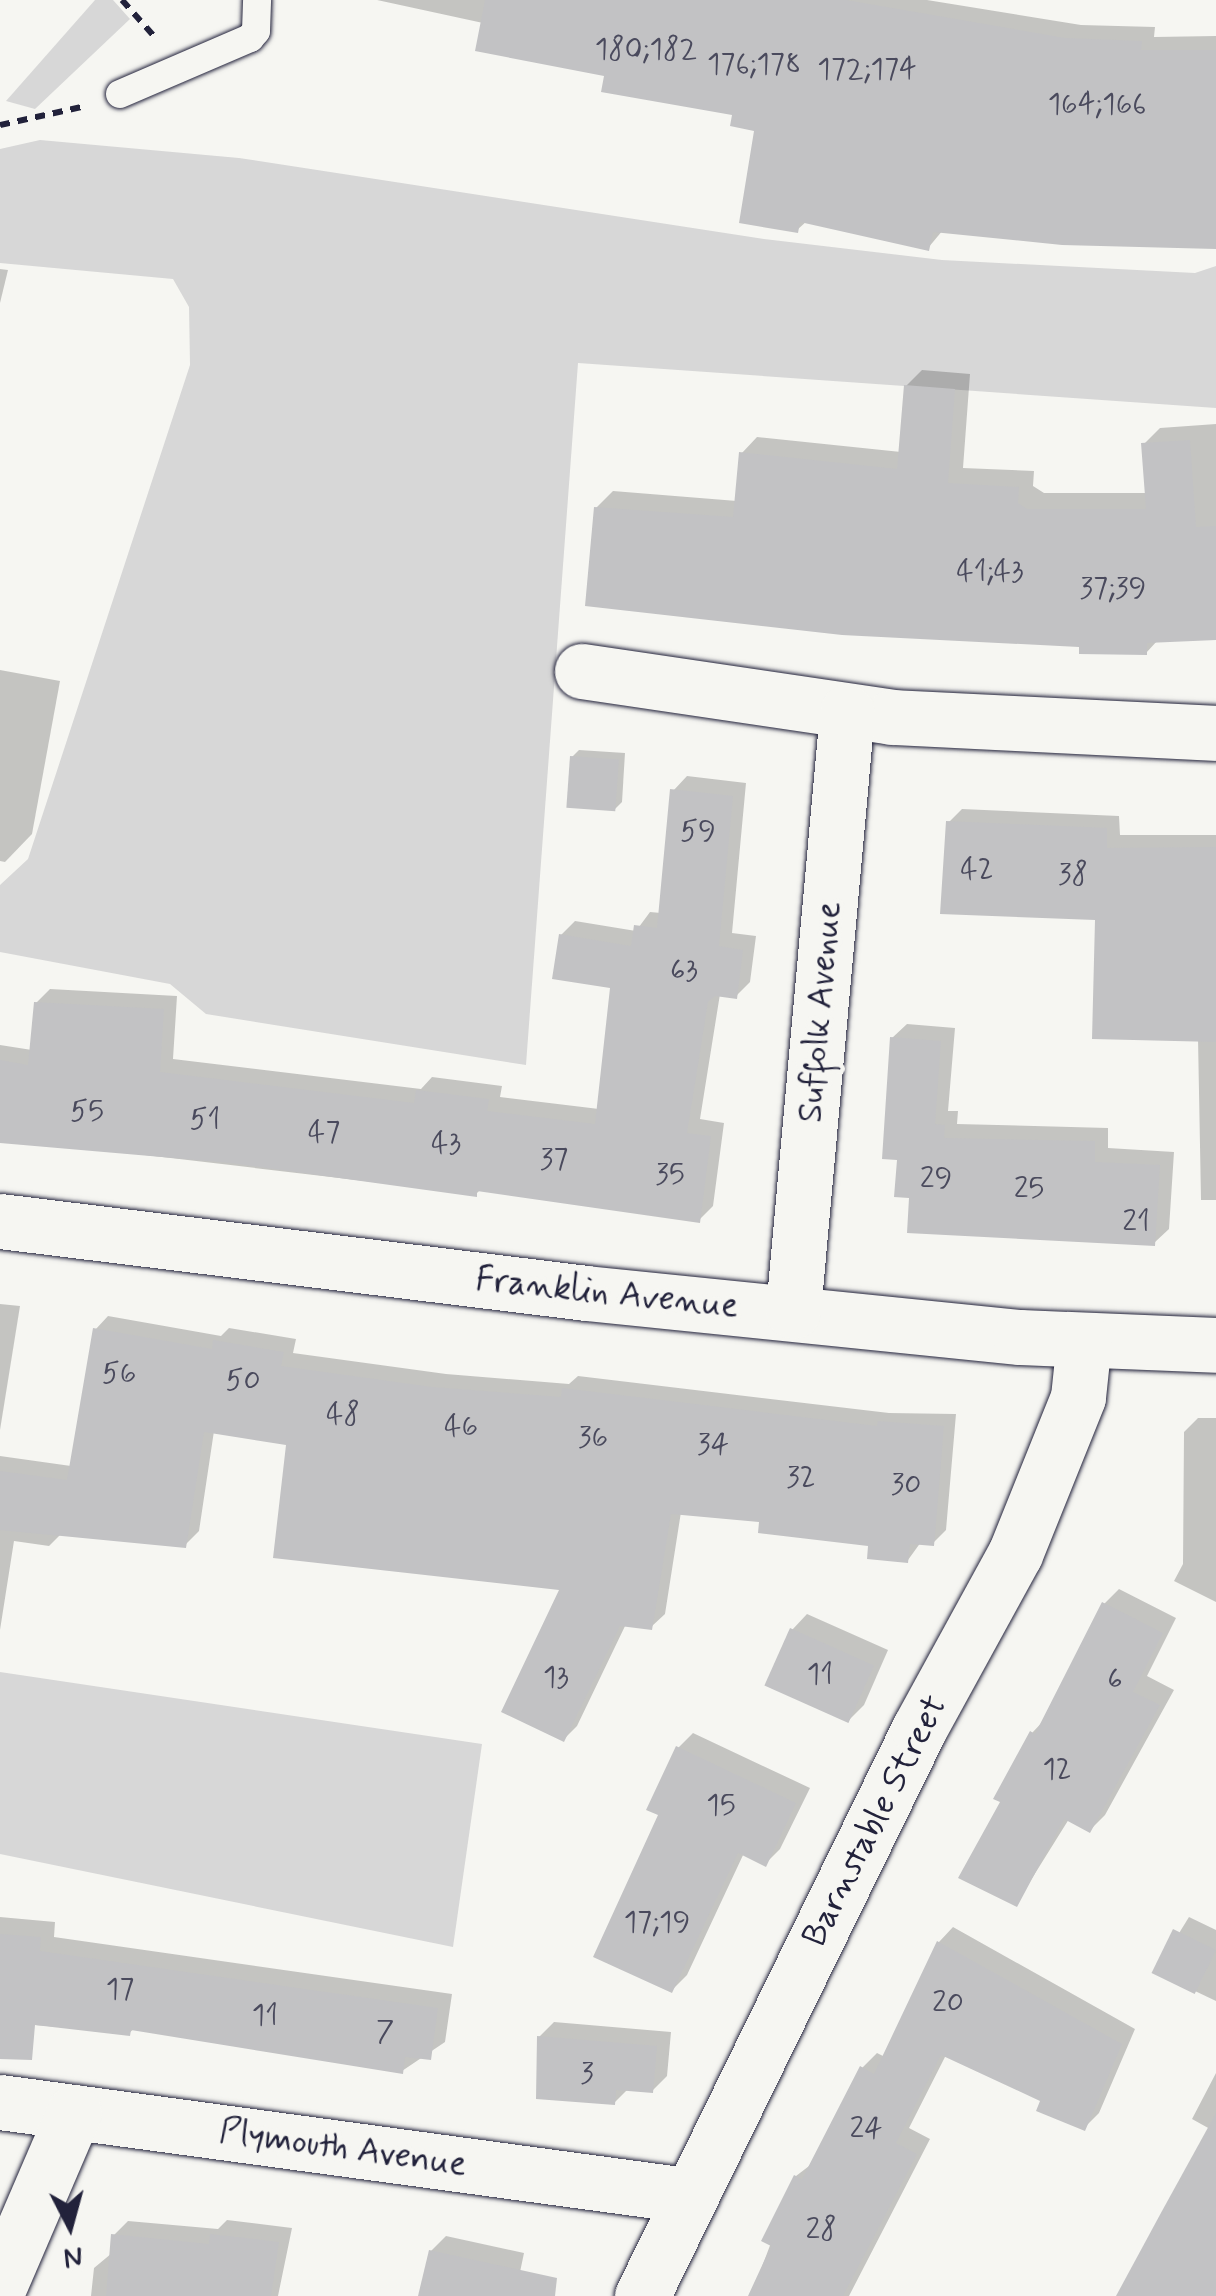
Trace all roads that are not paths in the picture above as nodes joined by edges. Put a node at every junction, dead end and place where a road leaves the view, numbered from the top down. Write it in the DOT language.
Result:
graph roads {
  1 [pos="257,0"];
  2 [pos="120,94"];
  3 [pos="582,671"];
  4 [pos="847,712"];
  5 [pos="1216,733"];
  6 [pos="0,1221"];
  7 [pos="793,1311"];
  8 [pos="1084,1340"];
  9 [pos="1216,1344"];
  10 [pos="0,2102"];
  11 [pos="74,2112"];
  12 [pos="686,2195"];
  13 [pos="0,2284"];
  14 [pos="642,2296"];
  1 -- 2 [label="lane"];
  3 -- 4 [label="street"];
  4 -- 5 [label="street"];
  4 -- 7 [label="street, Suffolk Avenue"];
  6 -- 7 [label="street, Franklin Avenue"];
  7 -- 8 [label="street, Franklin Avenue"];
  8 -- 9 [label="street, Franklin Avenue"];
  8 -- 12 [label="street, Barnstable Street"];
  10 -- 11 [label="street, Plymouth Avenue"];
  11 -- 12 [label="street, Plymouth Avenue"];
  11 -- 13 [label="street"];
  12 -- 14 [label="street, Barnstable Street"];
}
